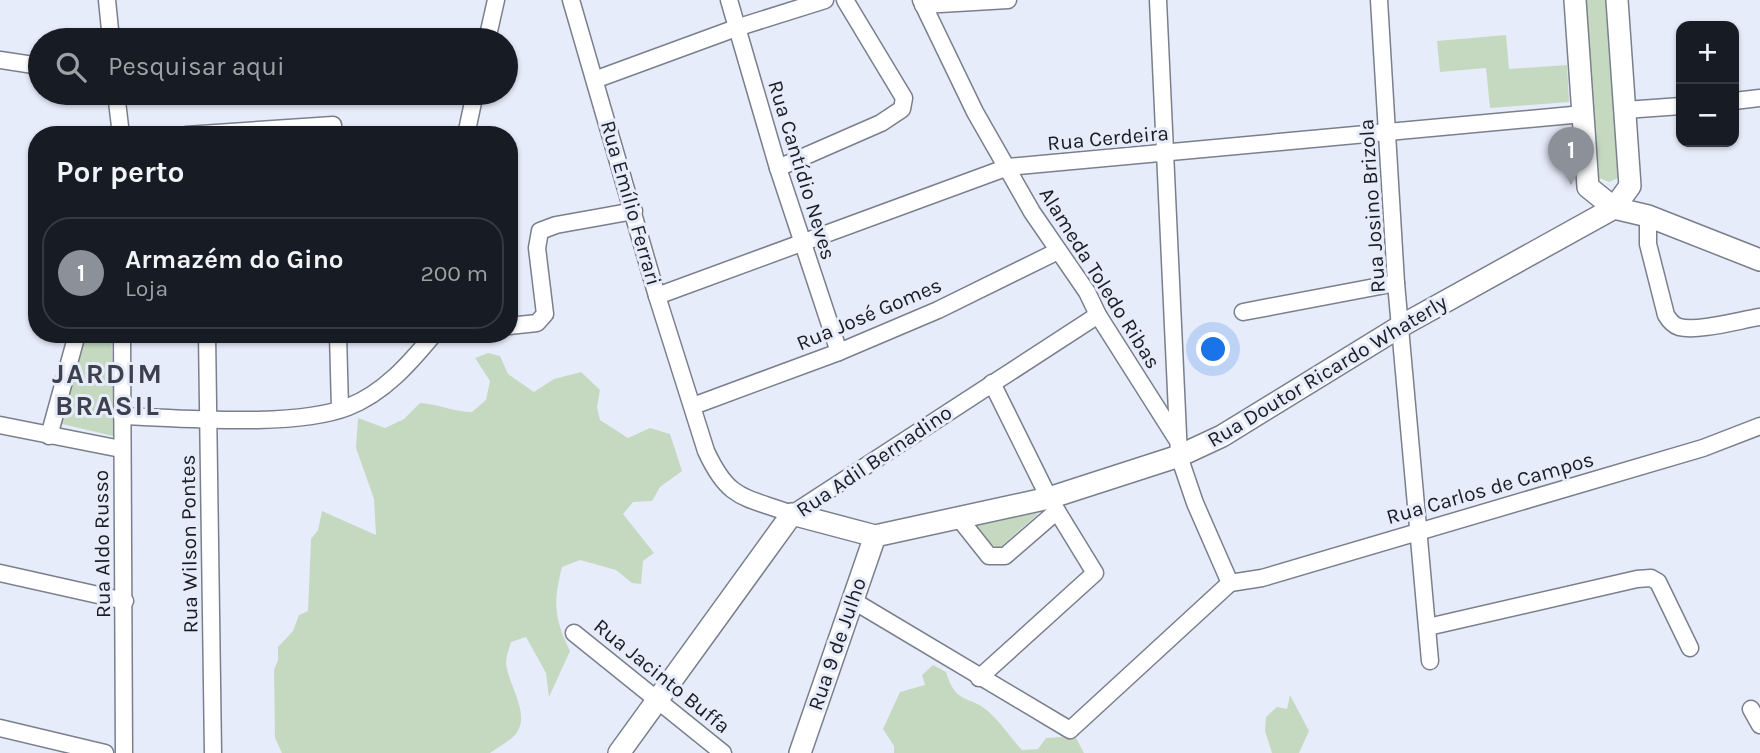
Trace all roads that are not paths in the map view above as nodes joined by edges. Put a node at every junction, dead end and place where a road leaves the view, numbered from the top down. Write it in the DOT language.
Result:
graph roads {
  1 [pos="107,0"];
  2 [pos="496,0"];
  3 [pos="571,0"];
  4 [pos="729,0"];
  5 [pos="825,0"];
  6 [pos="845,0"];
  7 [pos="1009,0"];
  8 [pos="1158,0"];
  9 [pos="1379,0"];
  10 [pos="1575,0"];
  11 [pos="1617,0"];
  12 [pos="922,2"];
  13 [pos="110,28"];
  14 [pos="490,28"];
  15 [pos="736,28"];
  16 [pos="0,60"];
  17 [pos="28,64"];
  18 [pos="597,79"];
  19 [pos="1760,98"];
  20 [pos="1739,100"];
  21 [pos="117,105"];
  22 [pos="472,105"];
  23 [pos="1676,106"];
  24 [pos="1625,110"];
  25 [pos="1583,114"];
  26 [pos="120,126"];
  27 [pos="468,126"];
  28 [pos="1388,133"];
  29 [pos="1165,155"];
  30 [pos="1008,167"];
  31 [pos="778,168"];
  32 [pos="1614,208"];
  33 [pos="634,211"];
  34 [pos="1648,216"];
  35 [pos="803,244"];
  36 [pos="1058,251"];
  37 [pos="1760,260"];
  38 [pos="1396,283"];
  39 [pos="657,296"];
  40 [pos="1243,312"];
  41 [pos="1098,315"];
  42 [pos="1760,317"];
  43 [pos="518,325"];
  44 [pos="1401,326"];
  45 [pos="75,343"];
  46 [pos="122,343"];
  47 [pos="207,343"];
  48 [pos="338,343"];
  49 [pos="426,343"];
  50 [pos="839,352"];
  51 [pos="992,383"];
  52 [pos="693,406"];
  53 [pos="340,409"];
  54 [pos="122,416"];
  55 [pos="208,419"];
  56 [pos="0,425"];
  57 [pos="1760,426"];
  58 [pos="49,436"];
  59 [pos="1178,448"];
  60 [pos="121,449"];
  61 [pos="1053,505"];
  62 [pos="792,514"];
  63 [pos="958,517"];
  64 [pos="1419,530"];
  65 [pos="875,536"];
  66 [pos="0,573"];
  67 [pos="1230,583"];
  68 [pos="852,600"];
  69 [pos="125,601"];
  70 [pos="1428,627"];
  71 [pos="573,633"];
  72 [pos="1690,648"];
  73 [pos="1430,661"];
  74 [pos="979,678"];
  75 [pos="660,699"];
  76 [pos="1751,709"];
  77 [pos="1760,725"];
  78 [pos="0,728"];
  79 [pos="105,753"];
  80 [pos="124,753"];
  81 [pos="212,753"];
  82 [pos="619,753"];
  83 [pos="723,753"];
  84 [pos="800,753"];
  1 -- 13 [label="street"];
  2 -- 14 [label="street"];
  3 -- 18 [label="street, Rua Emílio Ferrari"];
  4 -- 15 [label="street, Rua Cantídio Neves"];
  5 -- 15 [label="street"];
  6 -- 31 [label="street"];
  7 -- 12 [label="street"];
  8 -- 29 [label="street"];
  9 -- 28 [label="street, Rua Josino Brizola"];
  10 -- 25 [label="main road"];
  11 -- 24 [label="main road"];
  12 -- 30 [label="street, Alameda Toledo Ribas"];
  15 -- 18 [label="street"];
  15 -- 31 [label="street, Rua Cantídio Neves"];
  16 -- 17 [label="street"];
  18 -- 33 [label="street, Rua Emílio Ferrari"];
  19 -- 20 [label="street"];
  21 -- 26 [label="street"];
  22 -- 27 [label="street"];
  23 -- 24 [label="street"];
  24 -- 32 [label="main road"];
  25 -- 28 [label="street, Rua Cerdeira"];
  25 -- 32 [label="main road"];
  28 -- 29 [label="street, Rua Cerdeira"];
  28 -- 38 [label="street, Rua Josino Brizola"];
  29 -- 30 [label="street, Rua Cerdeira"];
  29 -- 59 [label="street"];
  30 -- 35 [label="street, Rua Cerdeira"];
  30 -- 36 [label="street, Alameda Toledo Ribas"];
  31 -- 35 [label="street, Rua Cantídio Neves"];
  32 -- 34 [label="main road"];
  32 -- 44 [label="main road, Rua Doutor Ricardo Whaterly"];
  33 -- 39 [label="street, Rua Emílio Ferrari"];
  33 -- 43 [label="street"];
  34 -- 37 [label="main road"];
  34 -- 42 [label="street"];
  35 -- 39 [label="street, Rua Cerdeira"];
  35 -- 50 [label="street, Rua Cantídio Neves"];
  36 -- 41 [label="street, Alameda Toledo Ribas"];
  36 -- 50 [label="street, Rua José Gomes"];
  38 -- 40 [label="street"];
  38 -- 44 [label="street, Rua Josino Brizola"];
  39 -- 52 [label="street, Rua Emílio Ferrari"];
  41 -- 51 [label="street, Rua Adil Bernadino"];
  41 -- 59 [label="street, Alameda Toledo Ribas"];
  44 -- 59 [label="main road, Rua Doutor Ricardo Whaterly"];
  44 -- 64 [label="street, Rua Josino Brizola"];
  45 -- 58 [label="street"];
  46 -- 54 [label="street, Rua Aldo Russo"];
  47 -- 55 [label="street, Rua Wilson Pontes"];
  48 -- 53 [label="street"];
  49 -- 53 [label="street"];
  50 -- 52 [label="street, Rua José Gomes"];
  51 -- 61 [label="street"];
  51 -- 62 [label="street, Rua Adil Bernadino"];
  52 -- 62 [label="street, Rua Emílio Ferrari"];
  53 -- 55 [label="street"];
  54 -- 55 [label="street"];
  54 -- 60 [label="street, Rua Aldo Russo"];
  55 -- 81 [label="street, Rua Wilson Pontes"];
  56 -- 58 [label="street"];
  57 -- 64 [label="street, Rua Carlos de Campos"];
  58 -- 60 [label="street"];
  59 -- 61 [label="main road, Rua Doutor Ricardo Whaterly"];
  59 -- 67 [label="street, Alameda Toledo Ribas"];
  60 -- 69 [label="street, Rua Aldo Russo"];
  61 -- 63 [label="main road, Rua Doutor Ricardo Whaterly"];
  61 -- 63 [label="street"];
  61 -- 74 [label="street"];
  62 -- 65 [label="main road"];
  62 -- 75 [label="main road, Rua Adil Bernadino"];
  63 -- 65 [label="main road, Rua Doutor Ricardo Whaterly"];
  64 -- 67 [label="street, Rua Carlos de Campos"];
  64 -- 70 [label="street, Rua Josino Brizola"];
  65 -- 68 [label="main road, Rua 9 de Julho"];
  66 -- 69 [label="street"];
  67 -- 74 [label="street"];
  68 -- 74 [label="street"];
  68 -- 84 [label="main road, Rua 9 de Julho"];
  69 -- 80 [label="street, Rua Aldo Russo"];
  70 -- 72 [label="street"];
  70 -- 73 [label="street, Rua Josino Brizola"];
  71 -- 75 [label="street, Rua Jacinto Buffa"];
  75 -- 82 [label="main road, Rua Adil Bernadino"];
  75 -- 83 [label="street, Rua Jacinto Buffa"];
  76 -- 77 [label="street"];
  78 -- 79 [label="street"];
}
